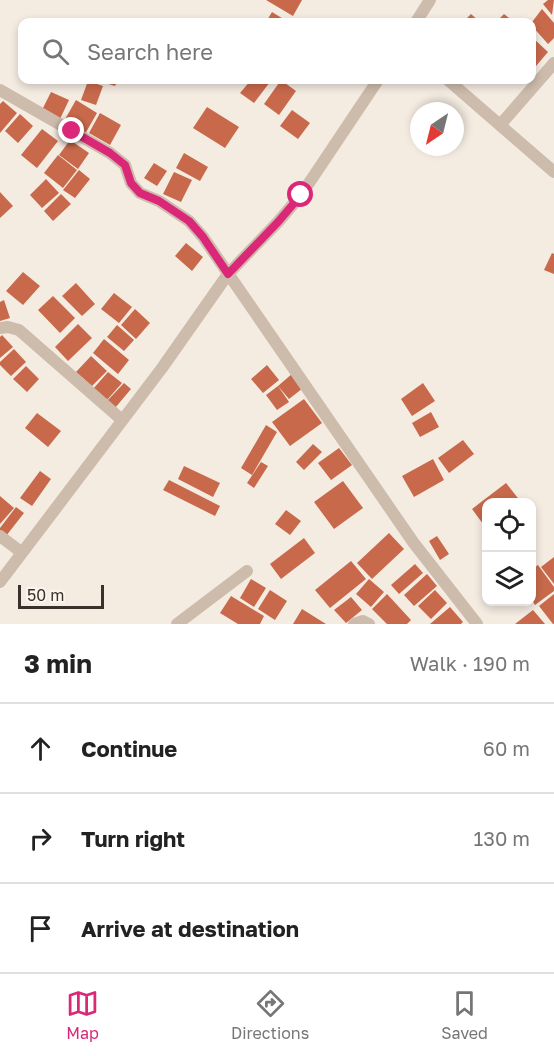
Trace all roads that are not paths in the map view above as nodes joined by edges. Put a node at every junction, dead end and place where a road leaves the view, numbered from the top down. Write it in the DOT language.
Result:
graph roads {
  1 [pos="430,0"];
  2 [pos="419,18"];
  3 [pos="554,63"];
  4 [pos="375,84"];
  5 [pos="453,84"];
  6 [pos="536,84"];
  7 [pos="536,84"];
  8 [pos="0,90"];
  9 [pos="501,124"];
  10 [pos="554,172"];
  11 [pos="228,274"];
  12 [pos="0,328"];
  13 [pos="123,420"];
  14 [pos="0,536"];
  15 [pos="21,552"];
  16 [pos="247,571"];
  17 [pos="0,582"];
  18 [pos="177,624"];
  19 [pos="354,624"];
  20 [pos="369,624"];
  21 [pos="477,624"];
  1 -- 2 [label="street"];
  3 -- 6 [label="street"];
  4 -- 11 [label="street"];
  5 -- 9 [label="street"];
  7 -- 9 [label="street"];
  8 -- 11 [label="street"];
  9 -- 10 [label="street"];
  11 -- 13 [label="street"];
  11 -- 21 [label="street"];
  12 -- 13 [label="street"];
  13 -- 15 [label="street"];
  14 -- 15 [label="street"];
  15 -- 17 [label="street"];
  16 -- 18 [label="street"];
  19 -- 20 [label="street"];
}
